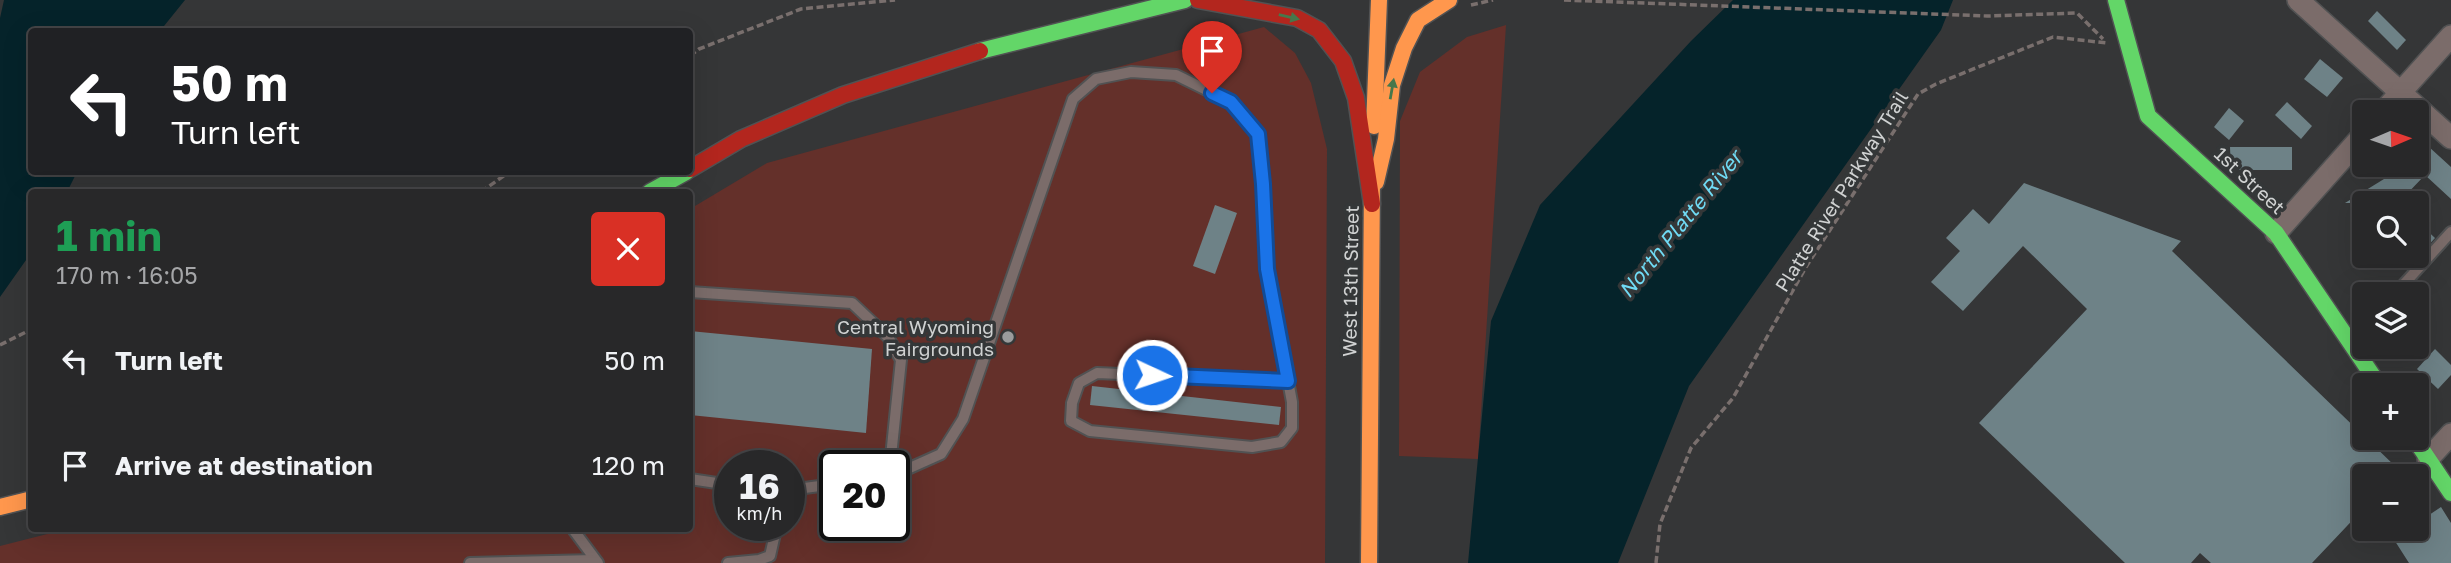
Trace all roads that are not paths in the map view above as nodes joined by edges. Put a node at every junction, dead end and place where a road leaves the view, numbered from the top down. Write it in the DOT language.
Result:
graph roads {
  1 [pos="1185,0"];
  2 [pos="1198,0"];
  3 [pos="1379,0"];
  4 [pos="1449,0"];
  5 [pos="2116,0"];
  6 [pos="2298,0"];
  7 [pos="2451,36"];
  8 [pos="2401,92"];
  9 [pos="2394,100"];
  10 [pos="2451,138"];
  11 [pos="2352,148"];
  12 [pos="693,167"];
  13 [pos="679,175"];
  14 [pos="655,189"];
  15 [pos="1372,204"];
  16 [pos="2451,232"];
  17 [pos="2276,233"];
  18 [pos="2406,282"];
  19 [pos="693,292"];
  20 [pos="2372,373"];
  21 [pos="1288,381"];
  22 [pos="2451,434"];
  23 [pos="892,450"];
  24 [pos="2422,450"];
  25 [pos="2428,459"];
  26 [pos="910,468"];
  27 [pos="693,480"];
  28 [pos="714,483"];
  29 [pos="2451,493"];
  30 [pos="28,500"];
  31 [pos="0,507"];
  32 [pos="575,532"];
  33 [pos="773,541"];
  34 [pos="597,561"];
  35 [pos="470,563"];
  36 [pos="729,563"];
  37 [pos="1369,563"];
  1 -- 12 [label="main road"];
  2 -- 15 [label="main road, one-way"];
  3 -- 15 [label="main road, West 13th Street"];
  15 -- 4 [label="main road, one-way"];
  5 -- 17 [label="main road, 1st Street"];
  6 -- 8 [label="street"];
  7 -- 8 [label="street"];
  8 -- 9 [label="street"];
  8 -- 10 [label="street"];
  11 -- 17 [label="street"];
  13 -- 14 [label="main road"];
  15 -- 37 [label="main road, West 13th Street"];
  16 -- 18 [label="lane"];
  17 -- 20 [label="main road, 1st Street"];
  19 -- 23 [label="lane"];
  21 -- 21 [label="lane"];
  21 -- 26 [label="lane"];
  22 -- 25 [label="street"];
  24 -- 25 [label="main road"];
  25 -- 29 [label="main road"];
  27 -- 28 [label="lane"];
  30 -- 31 [label="main road"];
  32 -- 34 [label="lane"];
  33 -- 36 [label="lane"];
  34 -- 35 [label="lane"];
}
